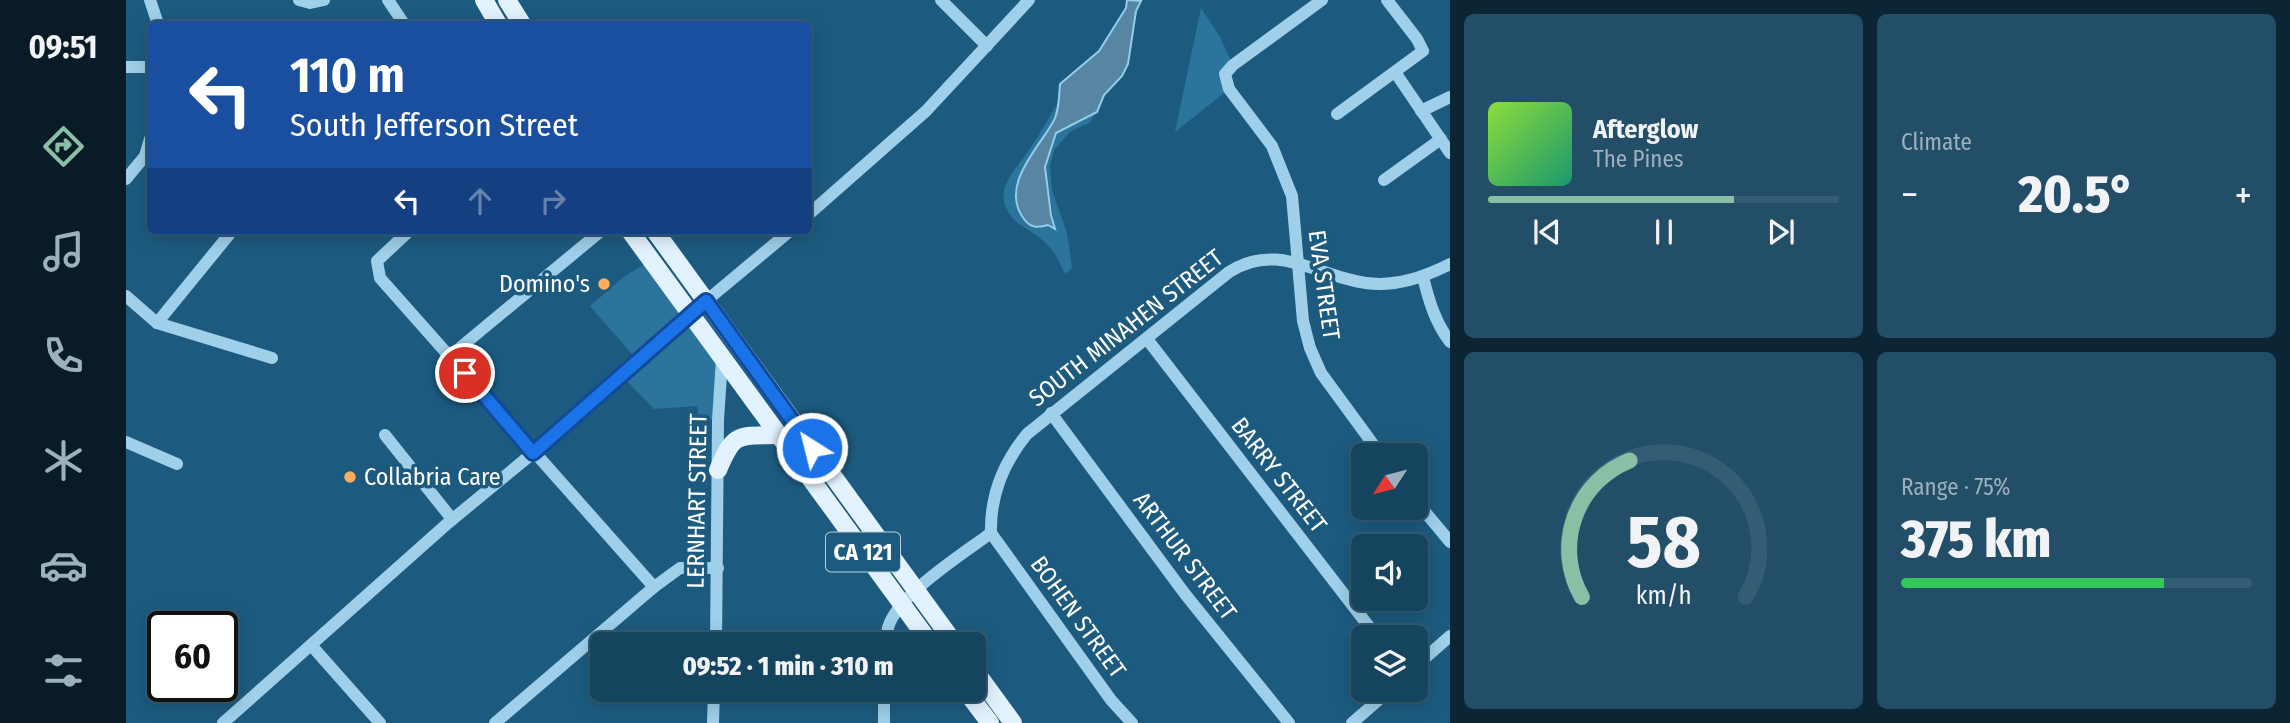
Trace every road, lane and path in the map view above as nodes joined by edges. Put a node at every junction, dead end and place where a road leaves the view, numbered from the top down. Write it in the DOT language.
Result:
graph roads {
  1 [pos="150,0"];
  2 [pos="299,0"];
  3 [pos="324,0"];
  4 [pos="388,0"];
  5 [pos="484,0"];
  6 [pos="508,0"];
  7 [pos="940,0"];
  8 [pos="1029,0"];
  9 [pos="1321,0"];
  10 [pos="1387,0"];
  11 [pos="157,21"];
  12 [pos="402,21"];
  13 [pos="496,21"];
  14 [pos="520,21"];
  15 [pos="987,46"];
  16 [pos="126,67"];
  17 [pos="147,67"];
  18 [pos="1395,72"];
  19 [pos="1450,97"];
  20 [pos="1421,111"];
  21 [pos="1337,114"];
  22 [pos="1441,139"];
  23 [pos="147,149"];
  24 [pos="1450,153"];
  25 [pos="126,179"];
  26 [pos="1384,180"];
  27 [pos="812,211"];
  28 [pos="229,235"];
  29 [pos="405,235"];
  30 [pos="596,235"];
  31 [pos="633,235"];
  32 [pos="658,235"];
  33 [pos="785,235"];
  34 [pos="1297,264"];
  35 [pos="1450,264"];
  36 [pos="1423,277"];
  37 [pos="126,296"];
  38 [pos="706,301"];
  39 [pos="691,315"];
  40 [pos="157,323"];
  41 [pos="1147,339"];
  42 [pos="1450,342"];
  43 [pos="450,356"];
  44 [pos="272,358"];
  45 [pos="722,359"];
  46 [pos="1051,413"];
  47 [pos="385,435"];
  48 [pos="777,435"];
  49 [pos="126,442"];
  50 [pos="1372,443"];
  51 [pos="533,453"];
  52 [pos="177,464"];
  53 [pos="718,470"];
  54 [pos="1428,516"];
  55 [pos="452,519"];
  56 [pos="991,533"];
  57 [pos="1450,542"];
  58 [pos="718,568"];
  59 [pos="654,587"];
  60 [pos="915,590"];
  61 [pos="902,605"];
  62 [pos="1368,625"];
  63 [pos="716,632"];
  64 [pos="888,632"];
  65 [pos="922,632"];
  66 [pos="946,632"];
  67 [pos="1450,636"];
  68 [pos="312,645"];
  69 [pos="1428,655"];
  70 [pos="986,686"];
  71 [pos="714,702"];
  72 [pos="884,702"];
  73 [pos="974,702"];
  74 [pos="1376,702"];
  75 [pos="223,723"];
  76 [pos="380,723"];
  77 [pos="495,723"];
  78 [pos="713,723"];
  79 [pos="884,723"];
  80 [pos="990,723"];
  81 [pos="1013,723"];
  82 [pos="1132,723"];
  83 [pos="1289,723"];
  84 [pos="1352,723"];
  1 -- 11 [label="street"];
  2 -- 3 [label="street"];
  4 -- 12 [label="street"];
  5 -- 13 [label="main road"];
  6 -- 14 [label="main road"];
  7 -- 15 [label="street"];
  8 -- 15 [label="street"];
  9 -- 34 [label="street, EVA STREET"];
  10 -- 18 [label="street"];
  15 -- 27 [label="street"];
  16 -- 17 [label="street"];
  18 -- 20 [label="street"];
  18 -- 21 [label="street"];
  19 -- 20 [label="street"];
  20 -- 22 [label="street"];
  22 -- 24 [label="street"];
  22 -- 26 [label="street"];
  23 -- 25 [label="street"];
  28 -- 40 [label="street"];
  29 -- 43 [label="street"];
  30 -- 43 [label="street"];
  31 -- 39 [label="main road, CA 121"];
  32 -- 38 [label="main road, CA 121"];
  33 -- 38 [label="street"];
  34 -- 36 [label="street, SOUTH MINAHEN STREET"];
  34 -- 41 [label="street, SOUTH MINAHEN STREET"];
  34 -- 50 [label="street, EVA STREET"];
  35 -- 36 [label="street, SOUTH MINAHEN STREET"];
  36 -- 42 [label="street"];
  37 -- 40 [label="street"];
  38 -- 39 [label="street"];
  38 -- 60 [label="main road, CA 121"];
  39 -- 45 [label="main road, CA 121"];
  39 -- 51 [label="street"];
  40 -- 44 [label="street"];
  41 -- 46 [label="street, SOUTH MINAHEN STREET"];
  41 -- 62 [label="street, BARRY STREET"];
  43 -- 51 [label="street"];
  45 -- 48 [label="main road, CA 121"];
  45 -- 53 [label="street, LERNHART STREET"];
  46 -- 56 [label="street, SOUTH MINAHEN STREET"];
  46 -- 83 [label="street, ARTHUR STREET"];
  47 -- 55 [label="street"];
  48 -- 53 [label="main road"];
  48 -- 61 [label="main road, CA 121"];
  49 -- 52 [label="street"];
  51 -- 55 [label="street"];
  51 -- 59 [label="street"];
  53 -- 58 [label="street, LERNHART STREET"];
  54 -- 57 [label="street"];
  55 -- 68 [label="street"];
  56 -- 60 [label="street"];
  56 -- 82 [label="street, BOHEN STREET"];
  58 -- 59 [label="street"];
  58 -- 63 [label="street, LERNHART STREET"];
  59 -- 77 [label="street"];
  60 -- 61 [label="street"];
  60 -- 66 [label="main road, CA 121"];
  61 -- 64 [label="street"];
  61 -- 65 [label="main road, CA 121"];
  67 -- 69 [label="street"];
  68 -- 75 [label="street"];
  68 -- 76 [label="street"];
  70 -- 81 [label="main road"];
  71 -- 78 [label="street"];
  72 -- 79 [label="street"];
  73 -- 80 [label="main road"];
  74 -- 84 [label="street"];
}
